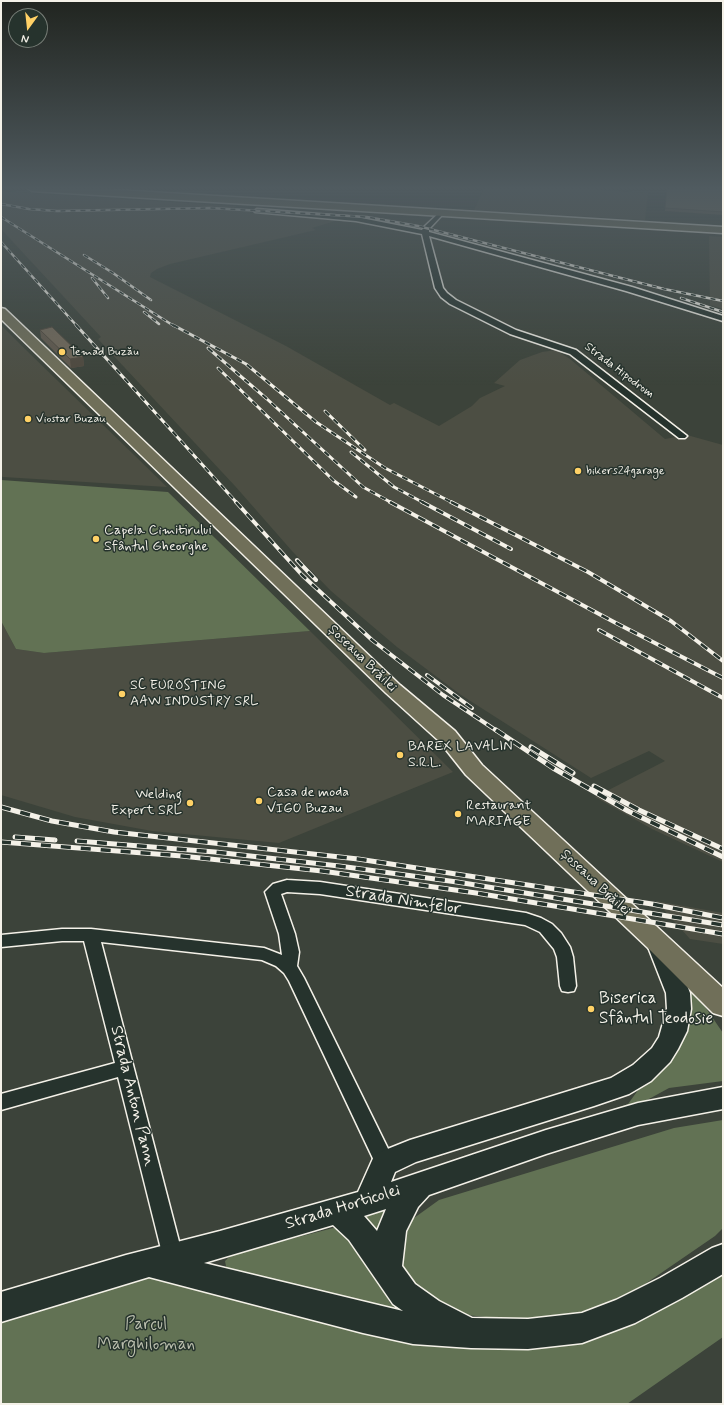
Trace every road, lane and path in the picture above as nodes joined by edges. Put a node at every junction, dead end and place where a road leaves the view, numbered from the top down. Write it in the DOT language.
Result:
graph roads {
  1 [pos="430,254"];
  2 [pos="500,254"];
  3 [pos="1,312"];
  4 [pos="723,319"];
  5 [pos="682,436"];
  6 [pos="91,935"];
  7 [pos="1,941"];
  8 [pos="658,942"];
  9 [pos="288,967"];
  10 [pos="568,986"];
  11 [pos="723,993"];
  12 [pos="723,1005"];
  13 [pos="124,1068"];
  14 [pos="723,1098"];
  15 [pos="1,1102"];
  16 [pos="385,1163"];
  17 [pos="419,1186"];
  18 [pos="368,1201"];
  19 [pos="336,1211"];
  20 [pos="220,1245"];
  21 [pos="723,1258"];
  22 [pos="161,1260"];
  23 [pos="387,1268"];
  24 [pos="246,1287"];
  25 [pos="1,1307"];
  26 [pos="471,1333"];
  1 -- 5 [label="street, Strada Hipodrom"];
  2 -- 4 [label="street"];
  3 -- 8 [label="main road, Șoseaua Brăilei"];
  6 -- 7 [label="street"];
  6 -- 9 [label="street"];
  6 -- 13 [label="street, Strada Anton Pann"];
  8 -- 11 [label="main road"];
  8 -- 12 [label="main road, Șoseaua Brăilei"];
  8 -- 16 [label="main road"];
  9 -- 10 [label="street, Strada Nimfelor"];
  9 -- 16 [label="street"];
  13 -- 15 [label="street"];
  13 -- 22 [label="street, Strada Anton Pann"];
  14 -- 17 [label="main road, Strada Horticolei"];
  16 -- 18 [label="main road"];
  17 -- 18 [label="main road, Strada Horticolei"];
  17 -- 23 [label="main road"];
  18 -- 19 [label="main road, Strada Horticolei"];
  19 -- 20 [label="main road, Strada Horticolei"];
  19 -- 23 [label="main road"];
  20 -- 22 [label="main road, Strada Horticolei"];
  20 -- 24 [label="main road"];
  21 -- 26 [label="main road"];
  22 -- 24 [label="main road"];
  22 -- 25 [label="main road, Strada Horticolei"];
  23 -- 26 [label="main road"];
  24 -- 26 [label="main road"];
}
